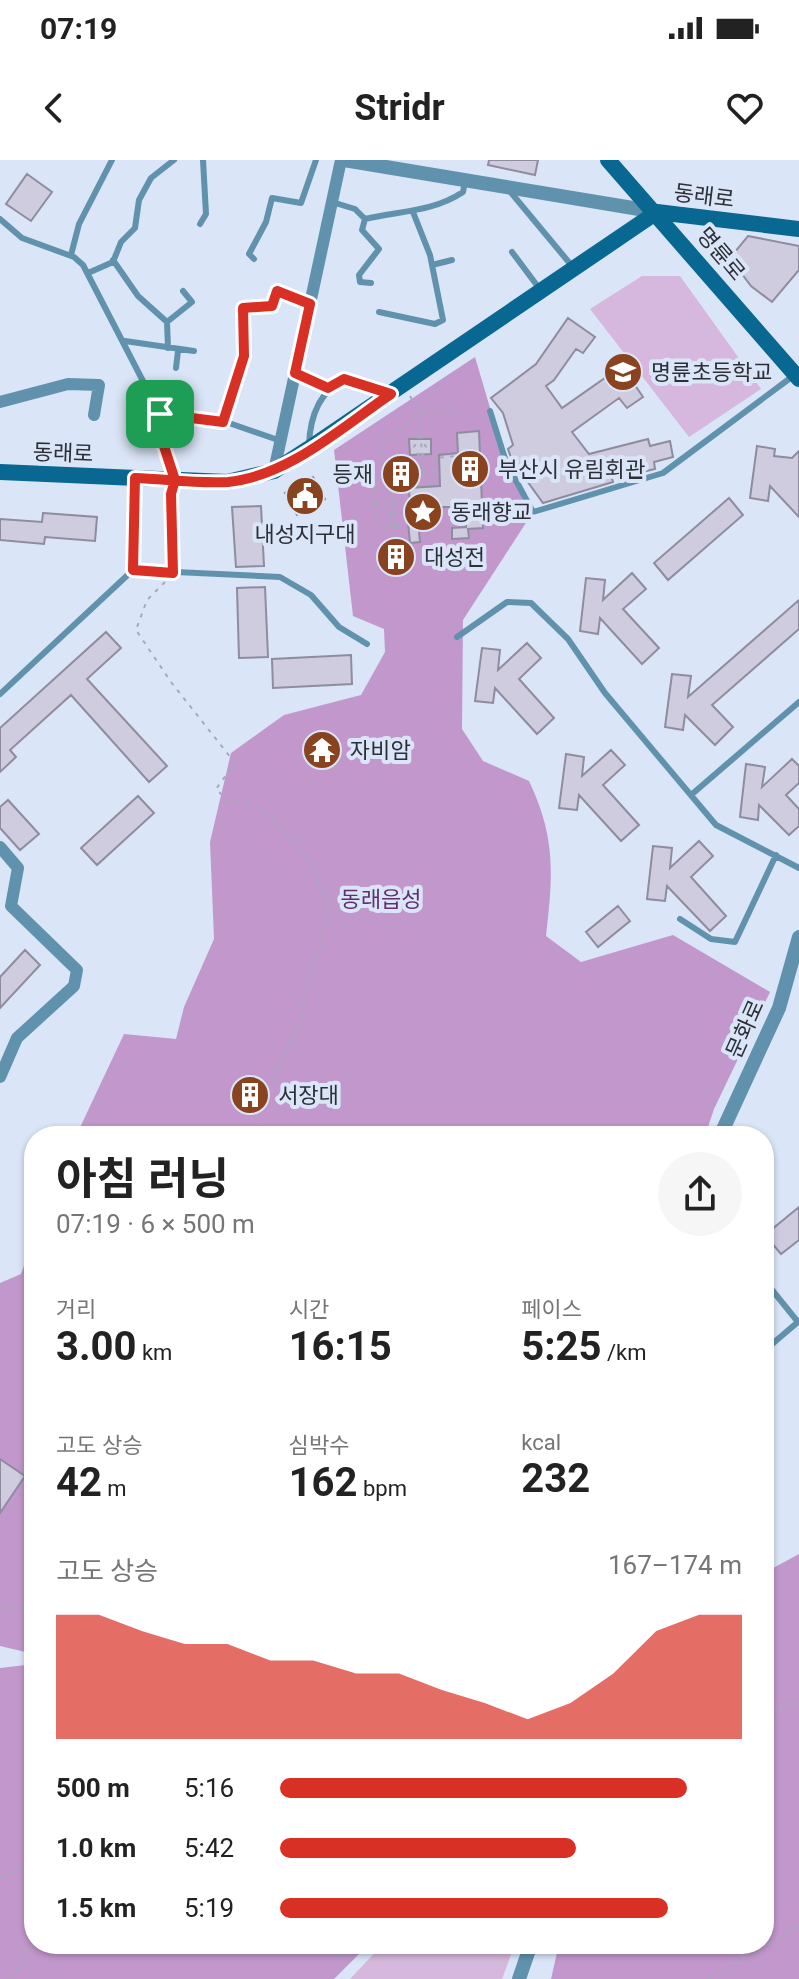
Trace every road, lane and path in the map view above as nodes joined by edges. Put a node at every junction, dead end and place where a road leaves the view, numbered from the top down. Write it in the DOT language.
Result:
graph roads {
  1 [pos="112,160"];
  2 [pos="174,160"];
  3 [pos="203,160"];
  4 [pos="316,160"];
  5 [pos="342,160"];
  6 [pos="608,160"];
  7 [pos="412,166"];
  8 [pos="465,181"];
  9 [pos="507,188"];
  10 [pos="332,202"];
  11 [pos="413,212"];
  12 [pos="657,212"];
  13 [pos="0,219"];
  14 [pos="365,219"];
  15 [pos="200,224"];
  16 [pos="799,229"];
  17 [pos="512,252"];
  18 [pos="71,255"];
  19 [pos="254,259"];
  20 [pos="113,260"];
  21 [pos="452,260"];
  22 [pos="432,265"];
  23 [pos="574,269"];
  24 [pos="88,273"];
  25 [pos="371,283"];
  26 [pos="183,291"];
  27 [pos="541,291"];
  28 [pos="310,304"];
  29 [pos="379,312"];
  30 [pos="167,322"];
  31 [pos="125,341"];
  32 [pos="168,348"];
  33 [pos="178,351"];
  34 [pos="194,351"];
  35 [pos="176,368"];
  36 [pos="295,373"];
  37 [pos="797,377"];
  38 [pos="328,388"];
  39 [pos="396,389"];
  40 [pos="0,402"];
  41 [pos="457,411"];
  42 [pos="490,411"];
  43 [pos="420,413"];
  44 [pos="160,414"];
  45 [pos="94,415"];
  46 [pos="223,422"];
  47 [pos="420,433"];
  48 [pos="281,441"];
  49 [pos="308,449"];
  50 [pos="457,456"];
  51 [pos="409,458"];
  52 [pos="421,461"];
  53 [pos="274,471"];
  54 [pos="435,471"];
  55 [pos="0,472"];
  56 [pos="422,472"];
  57 [pos="410,474"];
  58 [pos="135,478"];
  59 [pos="175,480"];
  60 [pos="423,484"];
  61 [pos="409,485"];
  62 [pos="384,486"];
  63 [pos="391,487"];
  64 [pos="408,501"];
  65 [pos="392,503"];
  66 [pos="375,505"];
  67 [pos="393,511"];
  68 [pos="394,528"];
  69 [pos="395,540"];
  70 [pos="133,570"];
  71 [pos="173,573"];
  72 [pos="457,637"];
  73 [pos="367,644"];
  74 [pos="0,694"];
  75 [pos="799,702"];
  76 [pos="691,795"];
  77 [pos="0,847"];
  78 [pos="776,855"];
  79 [pos="799,868"];
  80 [pos="680,919"];
  81 [pos="799,937"];
  82 [pos="0,1077"];
  83 [pos="258,1126"];
  84 [pos="725,1126"];
  85 [pos="774,1292"];
  86 [pos="799,1321"];
  87 [pos="774,1342"];
  88 [pos="24,1607"];
  89 [pos="0,1609"];
  90 [pos="799,1706"];
  91 [pos="774,1716"];
  92 [pos="24,1862"];
  93 [pos="0,1877"];
  94 [pos="799,1925"];
  95 [pos="774,1940"];
  96 [pos="26,1954"];
  97 [pos="528,1954"];
  98 [pos="750,1954"];
  99 [pos="11,1979"];
  100 [pos="519,1979"];
  101 [pos="708,1979"];
  1 -- 18 [label="lane"];
  2 -- 20 [label="lane"];
  3 -- 15 [label="lane"];
  4 -- 19 [label="lane"];
  5 -- 7 [label="street"];
  5 -- 10 [label="street"];
  6 -- 12 [label="main road, 명륜로"];
  7 -- 8 [label="street"];
  8 -- 9 [label="street"];
  8 -- 11 [label="lane"];
  9 -- 12 [label="street"];
  9 -- 23 [label="lane"];
  10 -- 14 [label="lane"];
  10 -- 28 [label="street"];
  11 -- 14 [label="lane"];
  11 -- 22 [label="lane"];
  12 -- 16 [label="main road, 동래로"];
  12 -- 23 [label="main road, 동래로"];
  12 -- 37 [label="main road, 명륜로"];
  13 -- 18 [label="lane"];
  14 -- 25 [label="lane"];
  17 -- 27 [label="lane"];
  18 -- 24 [label="lane"];
  20 -- 24 [label="lane"];
  20 -- 30 [label="lane"];
  21 -- 22 [label="lane"];
  22 -- 29 [label="lane"];
  23 -- 27 [label="main road, 동래로"];
  24 -- 31 [label="lane"];
  26 -- 30 [label="lane"];
  27 -- 39 [label="main road, 동래로"];
  28 -- 36 [label="street"];
  28 -- 46 [label="lane"];
  30 -- 32 [label="lane"];
  31 -- 32 [label="lane"];
  31 -- 44 [label="lane"];
  32 -- 33 [label="lane"];
  33 -- 34 [label="lane"];
  33 -- 35 [label="lane"];
  36 -- 38 [label="lane"];
  36 -- 48 [label="street"];
  37 -- 42 [label="lane"];
  38 -- 39 [label="lane"];
  38 -- 49 [label="lane"];
  39 -- 43 [label="path"];
  39 -- 49 [label="main road, 동래로"];
  40 -- 45 [label="street"];
  41 -- 43 [label="path"];
  43 -- 47 [label="path"];
  43 -- 62 [label="path"];
  44 -- 46 [label="lane"];
  44 -- 59 [label="lane"];
  46 -- 48 [label="lane"];
  47 -- 52 [label="path"];
  47 -- 52 [label="path"];
  48 -- 53 [label="street"];
  49 -- 53 [label="main road, 동래로"];
  50 -- 54 [label="path"];
  51 -- 57 [label="path"];
  52 -- 56 [label="path"];
  53 -- 59 [label="main road, 동래로"];
  54 -- 56 [label="path"];
  54 -- 60 [label="path"];
  55 -- 58 [label="main road, 동래로"];
  56 -- 57 [label="path"];
  56 -- 60 [label="path"];
  57 -- 61 [label="path"];
  58 -- 59 [label="main road, 동래로"];
  58 -- 70 [label="lane"];
  59 -- 71 [label="path"];
  60 -- 61 [label="path"];
  61 -- 63 [label="path"];
  61 -- 64 [label="path"];
  62 -- 63 [label="path"];
  62 -- 66 [label="path"];
  63 -- 65 [label="path"];
  64 -- 65 [label="path"];
  64 -- 68 [label="path"];
  65 -- 66 [label="path"];
  65 -- 67 [label="path"];
  66 -- 68 [label="path"];
  67 -- 68 [label="path"];
  67 -- 68 [label="path"];
  68 -- 69 [label="path"];
  70 -- 71 [label="lane"];
  70 -- 74 [label="lane"];
  71 -- 73 [label="lane"];
  71 -- 83 [label="path"];
  72 -- 76 [label="lane"];
  75 -- 76 [label="lane"];
  76 -- 78 [label="lane"];
  77 -- 82 [label="street"];
  78 -- 79 [label="lane"];
  78 -- 80 [label="lane"];
  81 -- 84 [label="street, 문화로"];
  85 -- 86 [label="lane"];
  86 -- 87 [label="lane"];
  88 -- 89 [label="path"];
  90 -- 91 [label="path"];
  92 -- 93 [label="path"];
  94 -- 95 [label="path"];
  96 -- 99 [label="path"];
  97 -- 100 [label="street"];
  98 -- 101 [label="path"];
}
